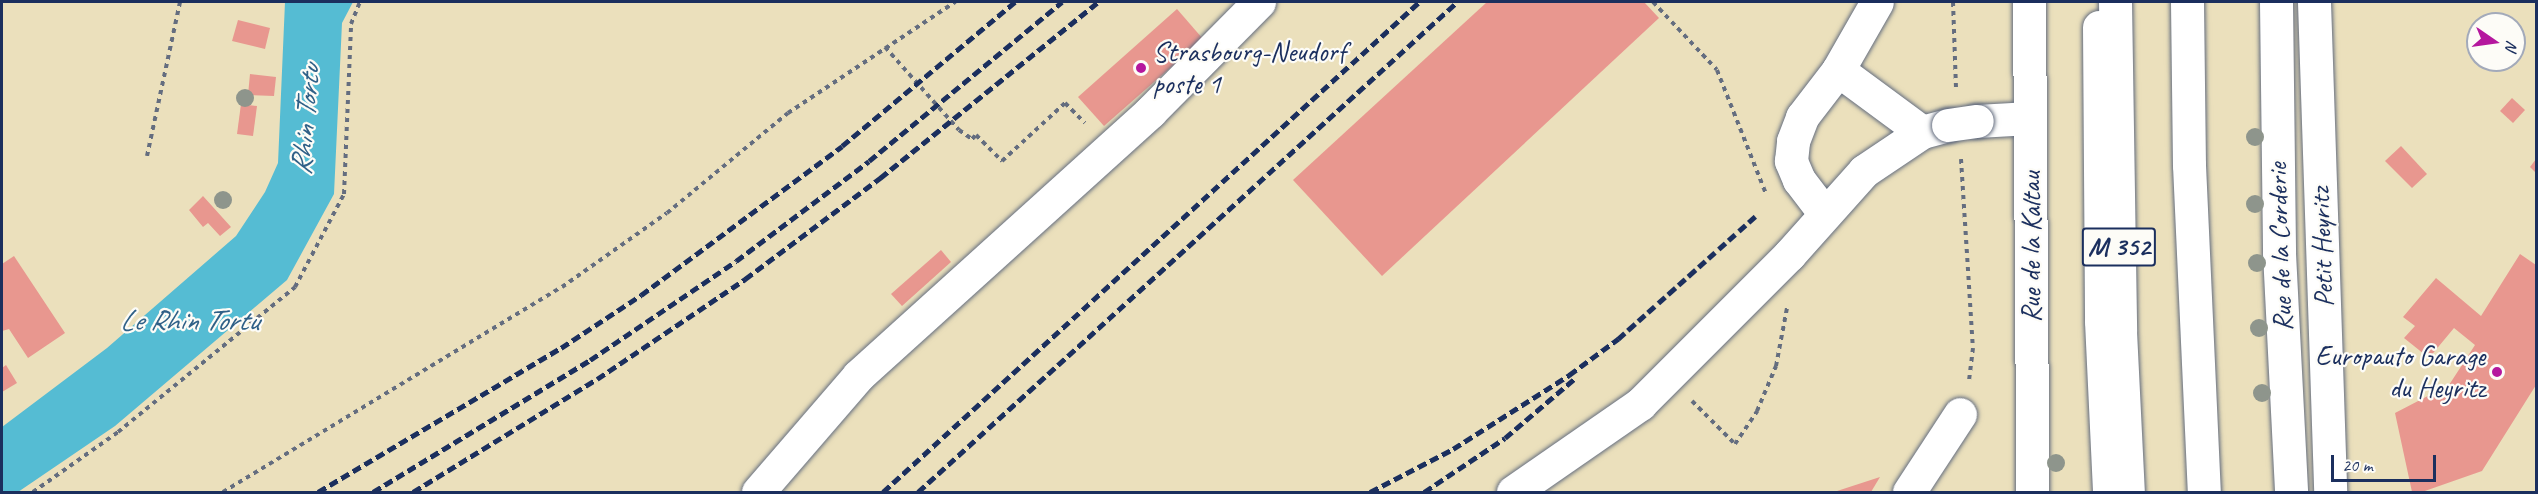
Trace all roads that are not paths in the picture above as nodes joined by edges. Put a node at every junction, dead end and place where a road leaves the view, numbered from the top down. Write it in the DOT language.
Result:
graph roads {
  1 [pos="1259,2"];
  2 [pos="1877,2"];
  3 [pos="2029,2"];
  4 [pos="2099,2"];
  5 [pos="2115,2"];
  6 [pos="2276,2"];
  7 [pos="2314,2"];
  8 [pos="2187,5"];
  9 [pos="1838,70"];
  10 [pos="2030,118"];
  11 [pos="1949,126"];
  12 [pos="1825,214"];
  13 [pos="1959,414"];
  14 [pos="758,492"];
  15 [pos="1513,492"];
  16 [pos="1909,492"];
  17 [pos="2032,492"];
  18 [pos="2109,492"];
  19 [pos="2128,492"];
  20 [pos="2204,492"];
  21 [pos="2291,492"];
  22 [pos="2330,492"];
  1 -- 14 [label="main road"];
  2 -- 9 [label="main road"];
  3 -- 10 [label="main road, Rue de la Kaltau"];
  4 -- 18 [label="main road"];
  5 -- 19 [label="main road, M 352"];
  6 -- 21 [label="main road, Rue de la Corderie"];
  7 -- 22 [label="main road, Petit Heyritz"];
  8 -- 20 [label="main road, M 352"];
  9 -- 11 [label="main road"];
  9 -- 12 [label="main road"];
  10 -- 11 [label="main road"];
  10 -- 17 [label="main road, Rue de la Kaltau"];
  11 -- 12 [label="main road"];
  12 -- 15 [label="main road"];
  13 -- 16 [label="main road"];
}
